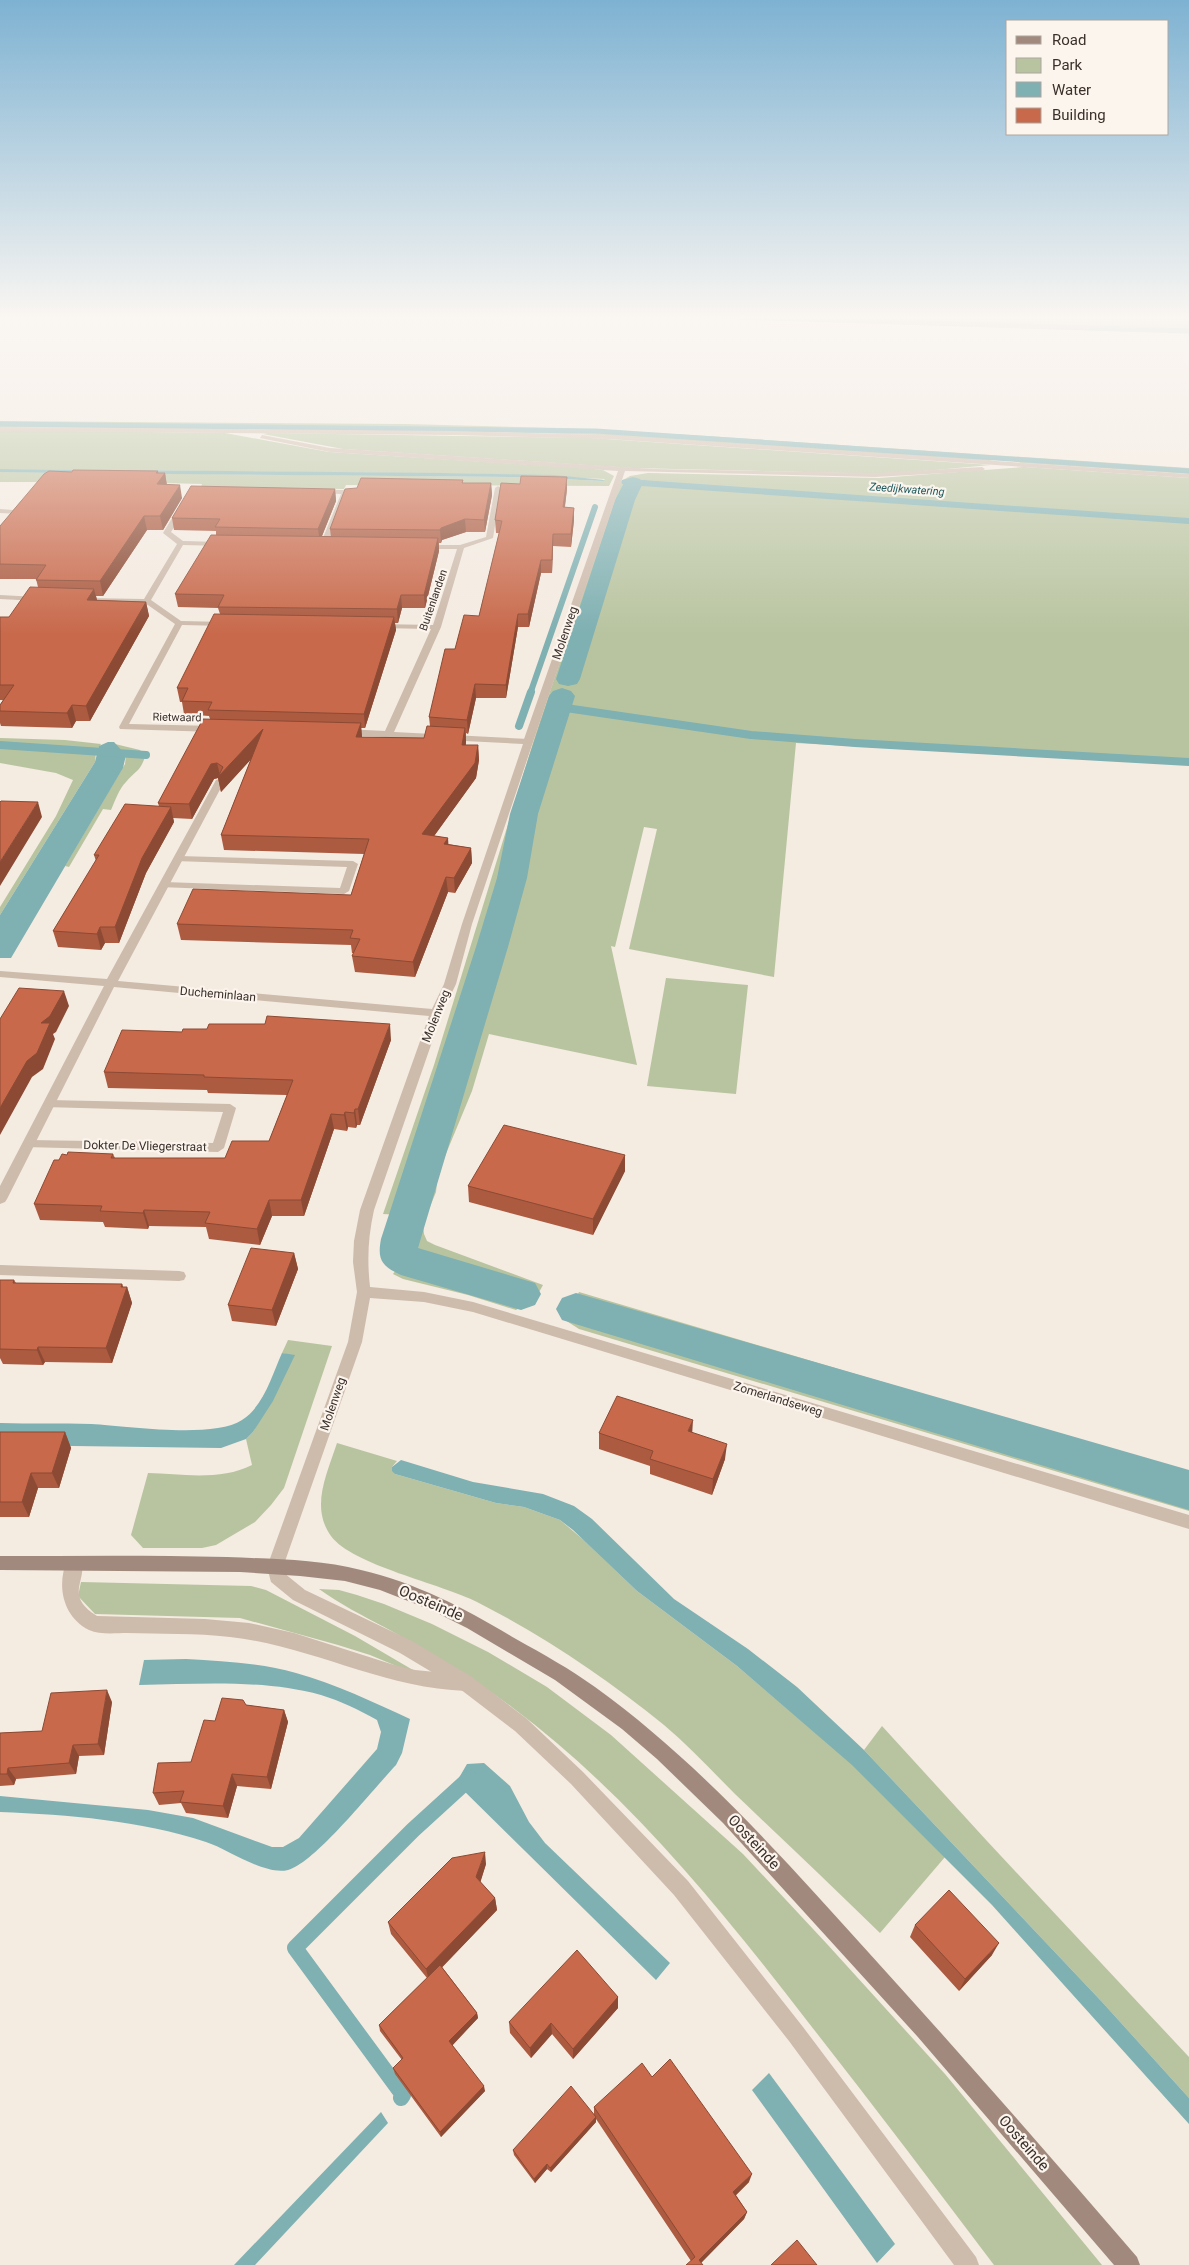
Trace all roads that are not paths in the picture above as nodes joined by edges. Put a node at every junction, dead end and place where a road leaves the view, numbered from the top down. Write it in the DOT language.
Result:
graph roads {
  1 [pos="0,429"];
  2 [pos="245,432"];
  3 [pos="1013,464"];
  4 [pos="622,470"];
  5 [pos="1189,476"];
  6 [pos="498,488"];
  7 [pos="307,492"];
  8 [pos="26,497"];
  9 [pos="188,499"];
  10 [pos="0,511"];
  11 [pos="181,543"];
  12 [pos="226,544"];
  13 [pos="314,545"];
  14 [pos="417,547"];
  15 [pos="461,547"];
  16 [pos="47,599"];
  17 [pos="2,600"];
  18 [pos="77,600"];
  19 [pos="147,601"];
  20 [pos="179,623"];
  21 [pos="238,624"];
  22 [pos="368,626"];
  23 [pos="437,627"];
  24 [pos="221,729"];
  25 [pos="339,732"];
  26 [pos="389,733"];
  27 [pos="528,742"];
  28 [pos="219,782"];
  29 [pos="178,859"];
  30 [pos="164,885"];
  31 [pos="0,974"];
  32 [pos="111,984"];
  33 [pos="436,1013"];
  34 [pos="49,1104"];
  35 [pos="29,1144"];
  36 [pos="0,1199"];
  37 [pos="0,1270"];
  38 [pos="179,1276"];
  39 [pos="364,1292"];
  40 [pos="1189,1522"];
  41 [pos="0,1563"];
  42 [pos="74,1563"];
  43 [pos="275,1567"];
  44 [pos="466,1683"];
  45 [pos="968,2265"];
  46 [pos="1129,2265"];
  1 -- 2 [label="street"];
  2 -- 3 [label="street"];
  2 -- 4 [label="street"];
  3 -- 4 [label="street"];
  3 -- 5 [label="street"];
  4 -- 27 [label="street, Molenweg"];
  6 -- 15 [label="street"];
  7 -- 13 [label="street"];
  8 -- 10 [label="street"];
  9 -- 11 [label="street"];
  11 -- 12 [label="street"];
  11 -- 19 [label="street"];
  14 -- 15 [label="street"];
  15 -- 23 [label="street, Buitenlanden"];
  16 -- 17 [label="street"];
  18 -- 19 [label="street"];
  19 -- 20 [label="street"];
  20 -- 21 [label="street"];
  20 -- 24 [label="street, Rietwaard"];
  22 -- 23 [label="street"];
  23 -- 26 [label="street, Buitenlanden"];
  25 -- 26 [label="street"];
  26 -- 27 [label="street"];
  27 -- 33 [label="street, Molenweg"];
  28 -- 29 [label="street"];
  29 -- 30 [label="street"];
  29 -- 30 [label="street"];
  30 -- 32 [label="street"];
  31 -- 32 [label="street, Ducheminlaan"];
  32 -- 33 [label="street, Ducheminlaan"];
  32 -- 34 [label="street"];
  33 -- 39 [label="street, Molenweg"];
  34 -- 35 [label="street"];
  34 -- 35 [label="street, Dokter De Vliegerstraat"];
  35 -- 36 [label="street"];
  37 -- 38 [label="street"];
  39 -- 40 [label="street, Zomerlandseweg"];
  39 -- 43 [label="street, Molenweg"];
  41 -- 42 [label="street, Oosteinde"];
  42 -- 43 [label="street, Oosteinde"];
  42 -- 44 [label="street"];
  43 -- 44 [label="street"];
  43 -- 46 [label="street, Oosteinde"];
  44 -- 45 [label="street"];
}
